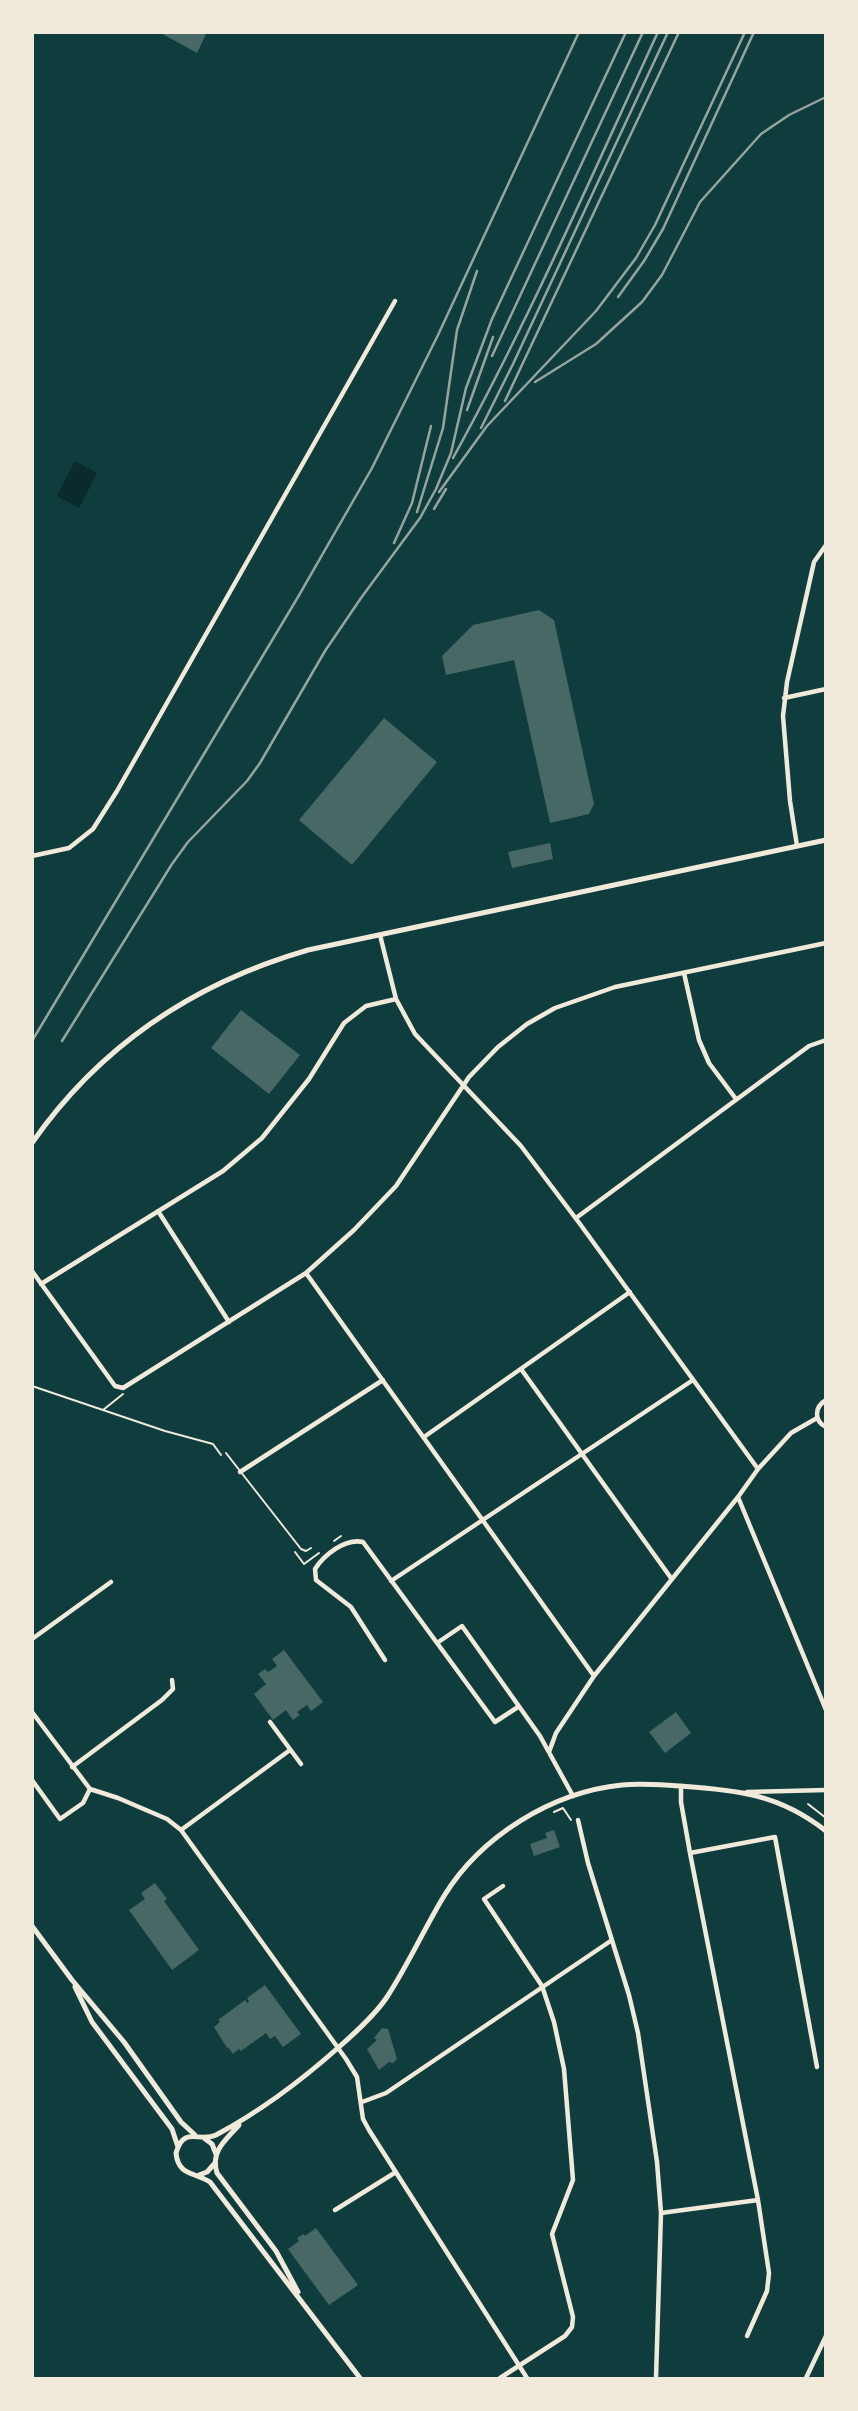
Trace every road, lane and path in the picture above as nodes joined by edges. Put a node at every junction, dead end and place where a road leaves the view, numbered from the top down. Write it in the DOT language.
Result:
graph roads {
  1 [pos="395,301"];
  2 [pos="826,545"];
  3 [pos="826,689"];
  4 [pos="784,698"];
  5 [pos="826,840"];
  6 [pos="797,846"];
  7 [pos="32,856"];
  8 [pos="380,935"];
  9 [pos="826,942"];
  10 [pos="684,973"];
  11 [pos="396,999"];
  12 [pos="826,1040"];
  13 [pos="462,1086"];
  14 [pos="736,1099"];
  15 [pos="32,1143"];
  16 [pos="158,1212"];
  17 [pos="576,1218"];
  18 [pos="32,1271"];
  19 [pos="306,1273"];
  20 [pos="41,1284"];
  21 [pos="630,1292"];
  22 [pos="228,1322"];
  23 [pos="521,1369"];
  24 [pos="383,1380"];
  25 [pos="693,1380"];
  26 [pos="32,1386"];
  27 [pos="123,1388"];
  28 [pos="826,1400"];
  29 [pos="103,1410"];
  30 [pos="817,1418"];
  31 [pos="826,1428"];
  32 [pos="424,1437"];
  33 [pos="226,1453"];
  34 [pos="584,1454"];
  35 [pos="224,1459"];
  36 [pos="758,1468"];
  37 [pos="240,1472"];
  38 [pos="738,1497"];
  39 [pos="484,1520"];
  40 [pos="311,1548"];
  41 [pos="293,1549"];
  42 [pos="304,1564"];
  43 [pos="671,1578"];
  44 [pos="391,1581"];
  45 [pos="112,1582"];
  46 [pos="32,1639"];
  47 [pos="437,1643"];
  48 [pos="385,1660"];
  49 [pos="594,1676"];
  50 [pos="172,1680"];
  51 [pos="518,1706"];
  52 [pos="826,1710"];
  53 [pos="32,1712"];
  54 [pos="270,1722"];
  55 [pos="290,1750"];
  56 [pos="550,1752"];
  57 [pos="301,1764"];
  58 [pos="72,1767"];
  59 [pos="32,1780"];
  60 [pos="681,1786"];
  61 [pos="90,1789"];
  62 [pos="826,1790"];
  63 [pos="747,1792"];
  64 [pos="574,1796"];
  65 [pos="808,1804"];
  66 [pos="554,1813"];
  67 [pos="826,1818"];
  68 [pos="578,1820"];
  69 [pos="572,1822"];
  70 [pos="181,1830"];
  71 [pos="826,1831"];
  72 [pos="690,1853"];
  73 [pos="503,1886"];
  74 [pos="32,1926"];
  75 [pos="612,1940"];
  76 [pos="72,1980"];
  77 [pos="542,1986"];
  78 [pos="338,2048"];
  79 [pos="817,2067"];
  80 [pos="362,2102"];
  81 [pos="241,2122"];
  82 [pos="195,2136"];
  83 [pos="202,2136"];
  84 [pos="178,2147"];
  85 [pos="216,2159"];
  86 [pos="396,2172"];
  87 [pos="195,2176"];
  88 [pos="758,2200"];
  89 [pos="335,2210"];
  90 [pos="661,2213"];
  91 [pos="305,2304"];
  92 [pos="748,2336"];
  93 [pos="826,2336"];
  94 [pos="520,2366"];
  95 [pos="360,2378"];
  96 [pos="500,2378"];
  97 [pos="527,2378"];
  98 [pos="656,2378"];
  99 [pos="806,2378"];
  1 -- 7 [label="street"];
  2 -- 4 [label="street"];
  3 -- 4 [label="street"];
  4 -- 6 [label="street"];
  5 -- 6 [label="street"];
  6 -- 8 [label="street"];
  8 -- 11 [label="street"];
  8 -- 15 [label="street"];
  9 -- 10 [label="street"];
  10 -- 13 [label="street"];
  10 -- 14 [label="street"];
  11 -- 13 [label="street"];
  11 -- 16 [label="street"];
  12 -- 14 [label="street"];
  13 -- 17 [label="street"];
  13 -- 19 [label="street"];
  14 -- 17 [label="street"];
  16 -- 20 [label="street"];
  16 -- 22 [label="street"];
  17 -- 21 [label="street"];
  18 -- 20 [label="street"];
  19 -- 22 [label="street"];
  19 -- 24 [label="street"];
  20 -- 27 [label="street"];
  21 -- 23 [label="street"];
  21 -- 25 [label="street"];
  22 -- 27 [label="street"];
  23 -- 32 [label="street"];
  23 -- 34 [label="street"];
  24 -- 32 [label="street"];
  24 -- 37 [label="street"];
  25 -- 34 [label="street"];
  25 -- 36 [label="street"];
  26 -- 29 [label="path"];
  27 -- 29 [label="path"];
  28 -- 30 [label="street"];
  29 -- 35 [label="path"];
  30 -- 31 [label="street"];
  30 -- 36 [label="street"];
  32 -- 39 [label="street"];
  33 -- 37 [label="lane"];
  34 -- 39 [label="street"];
  34 -- 43 [label="street"];
  36 -- 38 [label="street"];
  37 -- 40 [label="lane"];
  38 -- 43 [label="street"];
  38 -- 52 [label="street"];
  39 -- 44 [label="street"];
  39 -- 49 [label="street"];
  41 -- 42 [label="path"];
  43 -- 49 [label="street"];
  44 -- 47 [label="street"];
  44 -- 48 [label="street"];
  45 -- 46 [label="street"];
  47 -- 51 [label="street"];
  47 -- 51 [label="street"];
  49 -- 56 [label="street"];
  50 -- 58 [label="street"];
  51 -- 56 [label="street"];
  53 -- 58 [label="street"];
  54 -- 55 [label="street"];
  55 -- 57 [label="street"];
  55 -- 70 [label="street"];
  56 -- 64 [label="street"];
  58 -- 61 [label="street"];
  59 -- 61 [label="street"];
  60 -- 63 [label="street"];
  60 -- 64 [label="street"];
  60 -- 72 [label="street"];
  61 -- 70 [label="street"];
  62 -- 63 [label="street"];
  63 -- 71 [label="street"];
  64 -- 78 [label="street"];
  65 -- 67 [label="path"];
  66 -- 69 [label="path"];
  68 -- 75 [label="street"];
  70 -- 78 [label="street"];
  72 -- 79 [label="street"];
  72 -- 88 [label="street"];
  73 -- 77 [label="street"];
  74 -- 76 [label="street"];
  75 -- 77 [label="street"];
  75 -- 90 [label="street"];
  76 -- 82 [label="street"];
  76 -- 84 [label="street"];
  77 -- 80 [label="street"];
  77 -- 94 [label="street"];
  78 -- 80 [label="street"];
  78 -- 81 [label="street"];
  80 -- 86 [label="street"];
  81 -- 83 [label="street"];
  81 -- 85 [label="street"];
  82 -- 83 [label="street"];
  82 -- 84 [label="street"];
  83 -- 85 [label="street"];
  84 -- 87 [label="street"];
  85 -- 87 [label="street"];
  85 -- 91 [label="street"];
  86 -- 89 [label="street"];
  86 -- 94 [label="street"];
  87 -- 91 [label="street"];
  88 -- 90 [label="street"];
  88 -- 92 [label="street"];
  90 -- 98 [label="street"];
  91 -- 95 [label="street"];
  93 -- 99 [label="street"];
  94 -- 96 [label="street"];
  94 -- 97 [label="street"];
}
